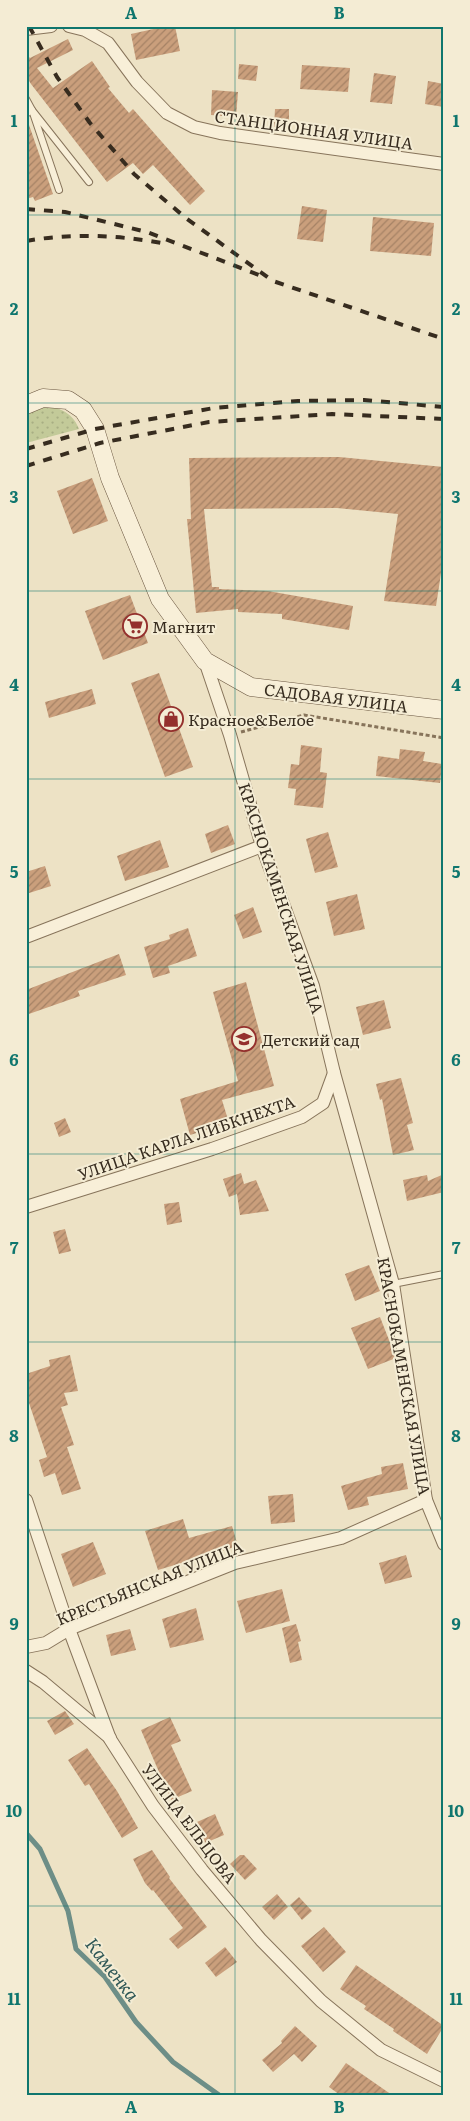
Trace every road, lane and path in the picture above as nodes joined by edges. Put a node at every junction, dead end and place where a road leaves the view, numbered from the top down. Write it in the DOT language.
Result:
graph roads {
  1 [pos="51,26"];
  2 [pos="69,26"];
  3 [pos="87,28"];
  4 [pos="26,29"];
  5 [pos="26,99"];
  6 [pos="29,112"];
  7 [pos="444,164"];
  8 [pos="89,182"];
  9 [pos="59,190"];
  10 [pos="26,405"];
  11 [pos="205,661"];
  12 [pos="444,710"];
  13 [pos="230,735"];
  14 [pos="444,738"];
  15 [pos="262,846"];
  16 [pos="26,937"];
  17 [pos="334,1073"];
  18 [pos="26,1207"];
  19 [pos="444,1274"];
  20 [pos="393,1284"];
  21 [pos="26,1500"];
  22 [pos="426,1500"];
  23 [pos="444,1544"];
  24 [pos="69,1629"];
  25 [pos="26,1647"];
  26 [pos="26,1671"];
  27 [pos="110,1739"];
  28 [pos="444,2081"];
  1 -- 4 [label="street"];
  2 -- 3 [label="street, СТАНЦИОННАЯ УЛИЦА"];
  3 -- 7 [label="street, СТАНЦИОННАЯ УЛИЦА"];
  5 -- 6 [label="lane"];
  6 -- 8 [label="lane"];
  6 -- 9 [label="lane"];
  10 -- 11 [label="street, КРАСНОКАМЕНСКАЯ УЛИЦА"];
  11 -- 12 [label="street, САДОВАЯ УЛИЦА"];
  11 -- 13 [label="street, КРАСНОКАМЕНСКАЯ УЛИЦА"];
  13 -- 14 [label="path"];
  13 -- 15 [label="street, КРАСНОКАМЕНСКАЯ УЛИЦА"];
  15 -- 16 [label="street"];
  15 -- 17 [label="street, КРАСНОКАМЕНСКАЯ УЛИЦА"];
  17 -- 18 [label="street, УЛИЦА КАРЛА ЛИБКНЕХТА"];
  17 -- 20 [label="street, КРАСНОКАМЕНСКАЯ УЛИЦА"];
  19 -- 20 [label="lane"];
  20 -- 22 [label="street, КРАСНОКАМЕНСКАЯ УЛИЦА"];
  21 -- 24 [label="street, УЛИЦА ЕЛЬЦОВА"];
  22 -- 23 [label="street, КРАСНОКАМЕНСКАЯ УЛИЦА"];
  22 -- 24 [label="street, КРЕСТЬЯНСКАЯ УЛИЦА"];
  24 -- 25 [label="street, КРЕСТЬЯНСКАЯ УЛИЦА"];
  24 -- 27 [label="street, УЛИЦА ЕЛЬЦОВА"];
  26 -- 27 [label="street"];
  27 -- 28 [label="street, УЛИЦА ЕЛЬЦОВА"];
}
